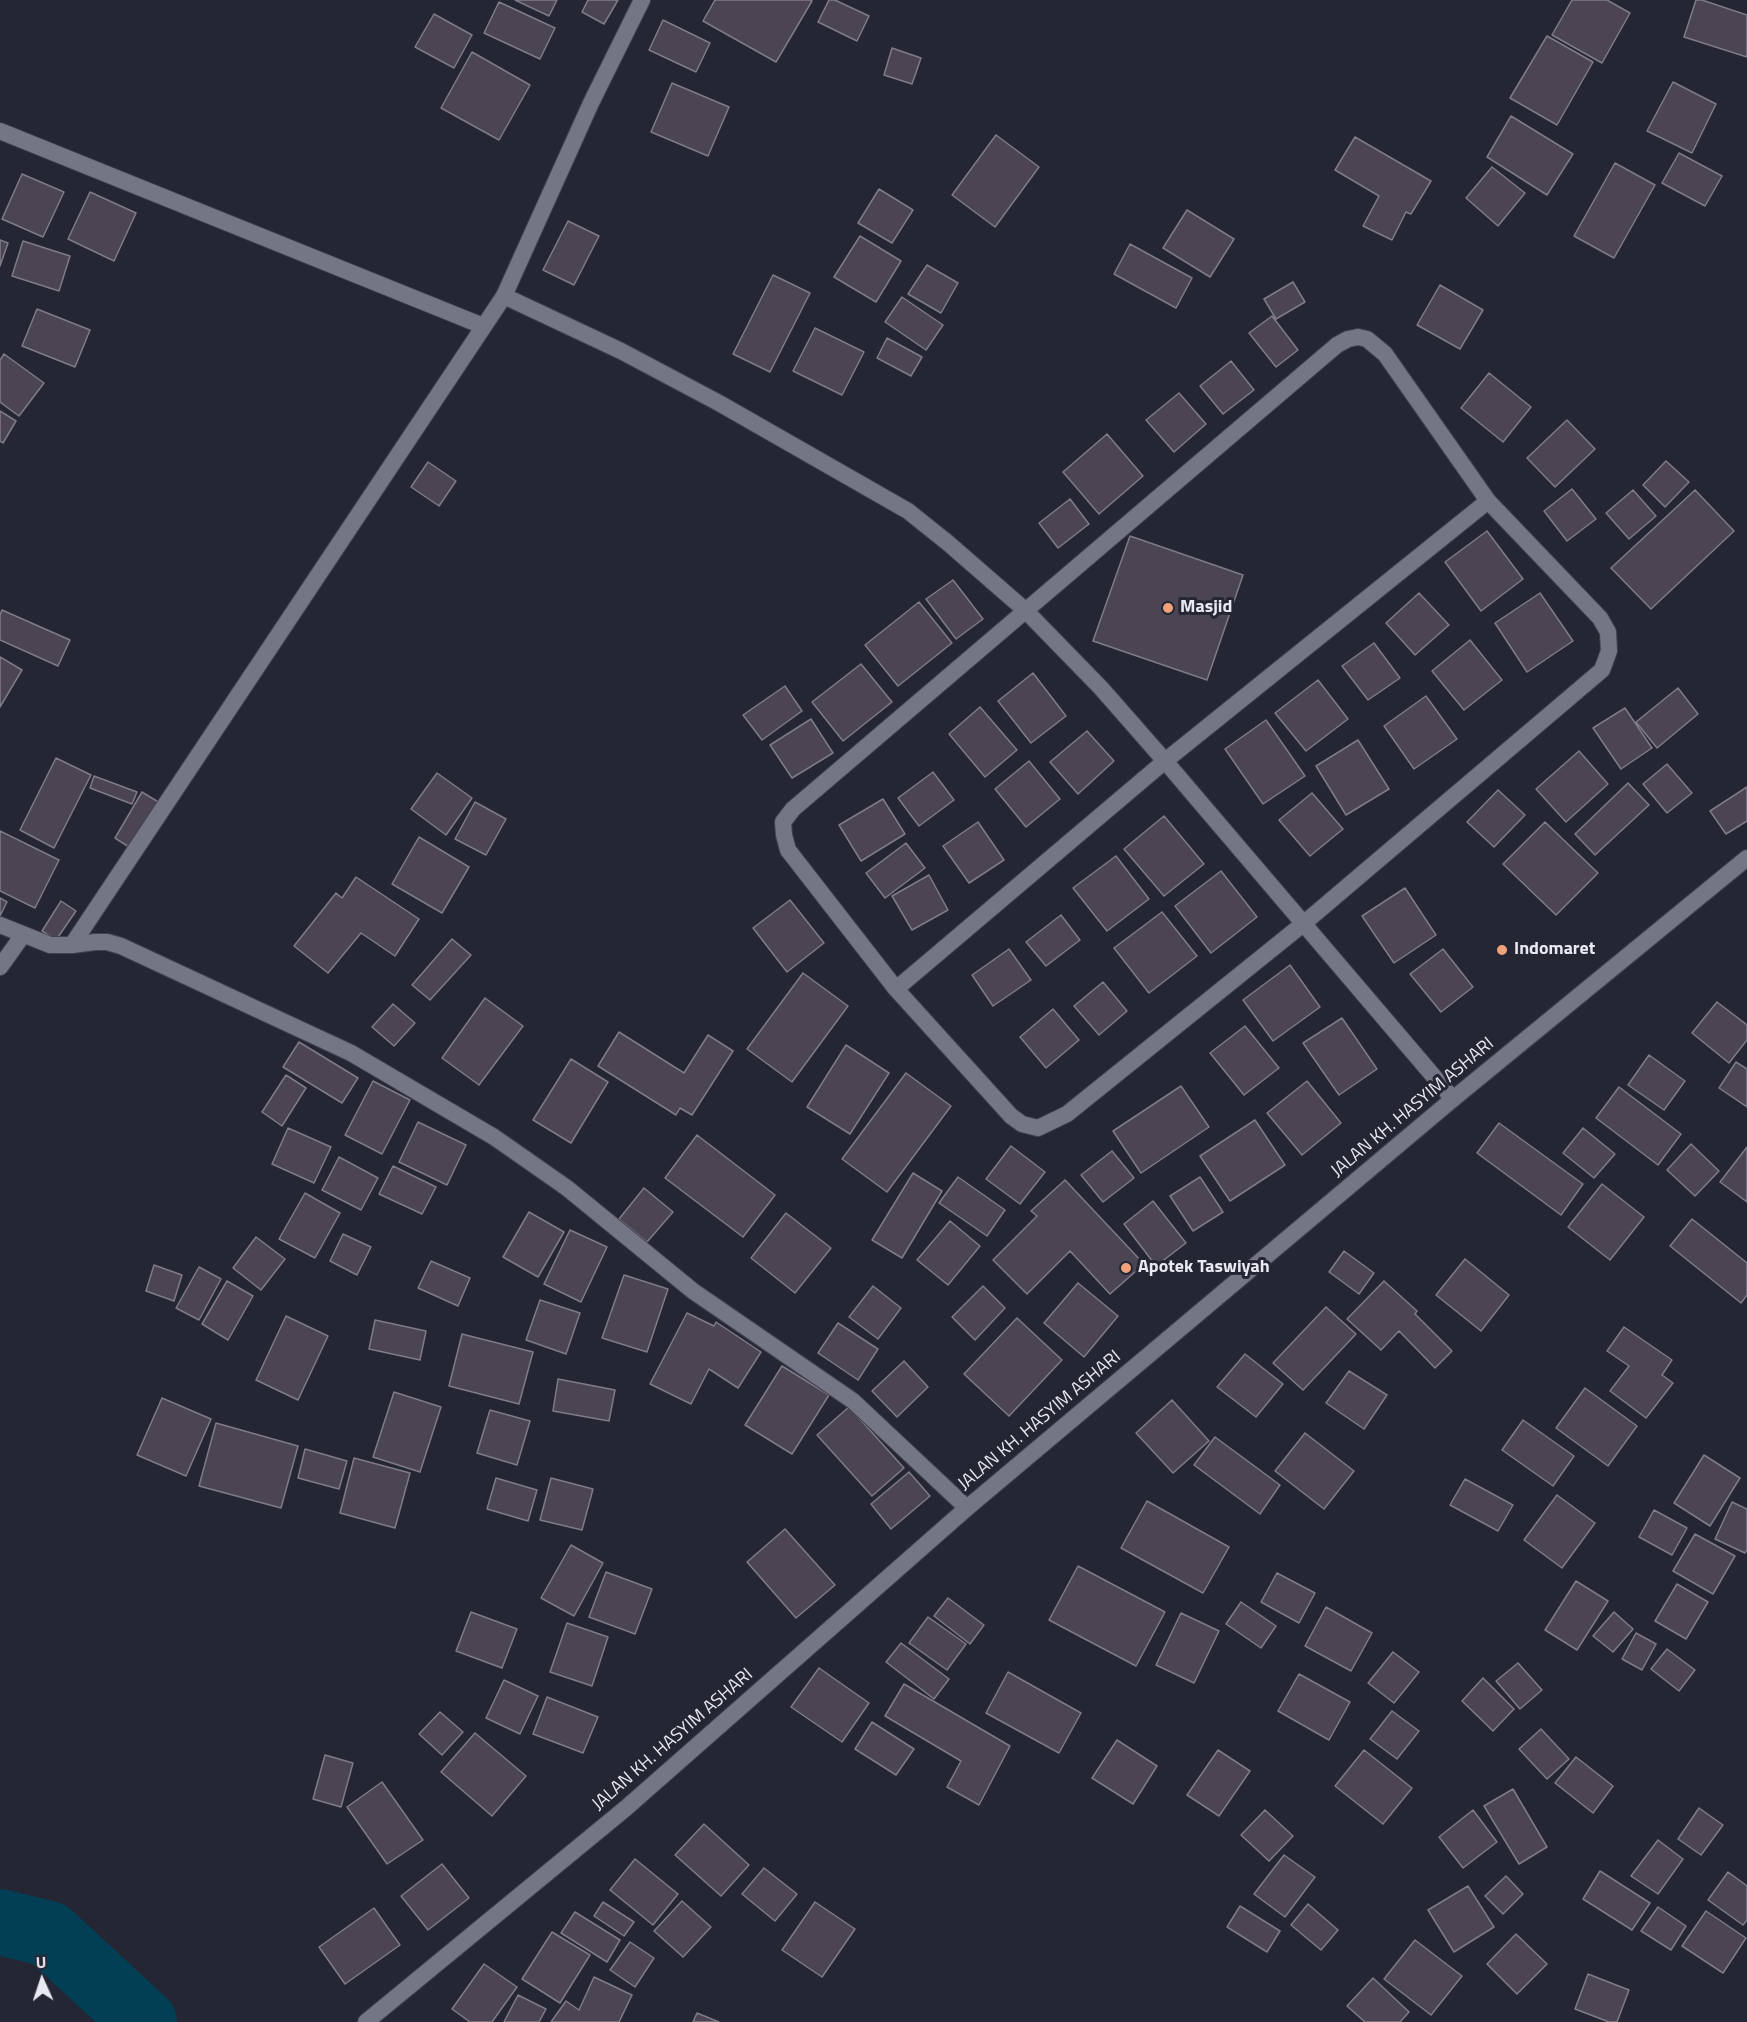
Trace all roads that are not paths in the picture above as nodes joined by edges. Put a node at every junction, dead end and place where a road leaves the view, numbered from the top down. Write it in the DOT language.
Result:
graph roads {
  1 [pos="642,0"];
  2 [pos="0,131"];
  3 [pos="504,296"];
  4 [pos="483,327"];
  5 [pos="1488,501"];
  6 [pos="1025,610"];
  7 [pos="1165,761"];
  8 [pos="1747,858"];
  9 [pos="1303,924"];
  10 [pos="0,925"];
  11 [pos="24,935"];
  12 [pos="72,945"];
  13 [pos="0,967"];
  14 [pos="896,988"];
  15 [pos="1453,1099"];
  16 [pos="966,1508"];
  17 [pos="366,2022"];
  1 -- 3 [label="street"];
  2 -- 4 [label="street"];
  3 -- 4 [label="street"];
  3 -- 6 [label="street"];
  4 -- 12 [label="street"];
  5 -- 6 [label="street"];
  5 -- 7 [label="street"];
  5 -- 9 [label="street"];
  6 -- 7 [label="street"];
  6 -- 14 [label="street"];
  7 -- 9 [label="street"];
  7 -- 14 [label="street"];
  8 -- 15 [label="street, JALAN KH. HASYIM ASHARI"];
  9 -- 14 [label="street"];
  9 -- 15 [label="street"];
  10 -- 11 [label="street"];
  11 -- 12 [label="street"];
  11 -- 13 [label="street"];
  12 -- 16 [label="street"];
  15 -- 16 [label="street, JALAN KH. HASYIM ASHARI"];
  16 -- 17 [label="street, JALAN KH. HASYIM ASHARI"];
}
